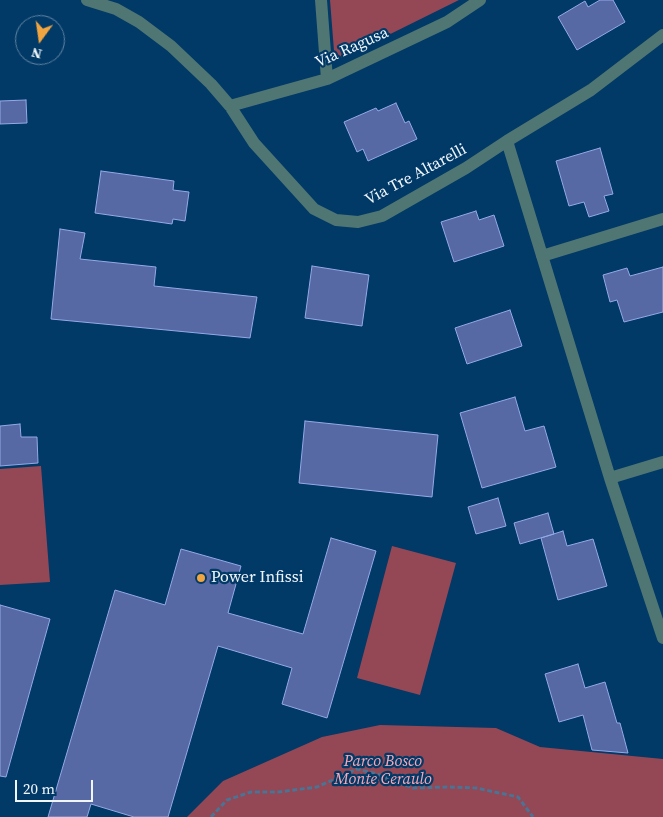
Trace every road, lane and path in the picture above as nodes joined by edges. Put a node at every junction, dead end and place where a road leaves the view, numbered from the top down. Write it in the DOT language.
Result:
graph roads {
  1 [pos="88,0"];
  2 [pos="320,0"];
  3 [pos="480,0"];
  4 [pos="663,35"];
  5 [pos="327,79"];
  6 [pos="230,106"];
  7 [pos="507,142"];
  8 [pos="663,219"];
  9 [pos="542,256"];
  10 [pos="663,462"];
  11 [pos="610,478"];
  12 [pos="663,638"];
  13 [pos="211,817"];
  14 [pos="533,817"];
  1 -- 6 [label="street, Via Tre Altarelli"];
  2 -- 5 [label="street"];
  3 -- 5 [label="street, Via Ragusa"];
  4 -- 7 [label="street, Via Tre Altarelli"];
  5 -- 6 [label="street, Via Ragusa"];
  6 -- 7 [label="street, Via Tre Altarelli"];
  7 -- 9 [label="street"];
  8 -- 9 [label="street"];
  9 -- 11 [label="street"];
  10 -- 11 [label="street"];
  11 -- 12 [label="street"];
  13 -- 14 [label="path"];
}
